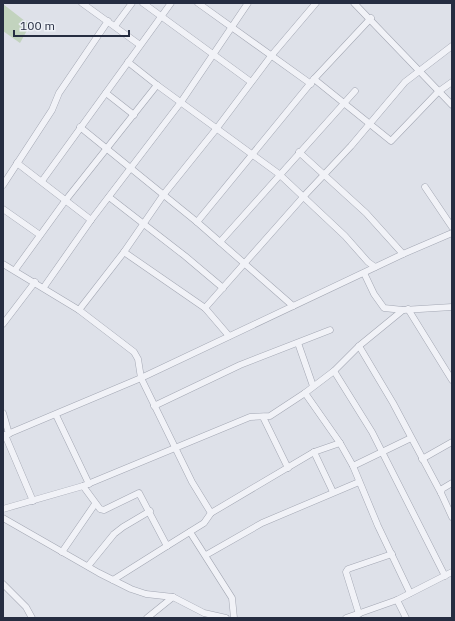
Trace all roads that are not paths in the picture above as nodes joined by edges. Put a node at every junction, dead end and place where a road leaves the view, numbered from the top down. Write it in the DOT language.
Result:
graph roads {
  1 [pos="132,3"];
  2 [pos="143,3"];
  3 [pos="171,3"];
  4 [pos="198,3"];
  5 [pos="248,3"];
  6 [pos="316,3"];
  7 [pos="354,3"];
  8 [pos="85,4"];
  9 [pos="162,16"];
  10 [pos="371,18"];
  11 [pos="108,21"];
  12 [pos="115,26"];
  13 [pos="232,28"];
  14 [pos="140,45"];
  15 [pos="452,46"];
  16 [pos="215,54"];
  17 [pos="271,56"];
  18 [pos="128,62"];
  19 [pos="418,72"];
  20 [pos="312,81"];
  21 [pos="251,82"];
  22 [pos="452,82"];
  23 [pos="157,85"];
  24 [pos="355,91"];
  25 [pos="438,92"];
  26 [pos="106,93"];
  27 [pos="181,102"];
  28 [pos="344,103"];
  29 [pos="452,105"];
  30 [pos="134,115"];
  31 [pos="368,124"];
  32 [pos="80,127"];
  33 [pos="217,128"];
  34 [pos="106,147"];
  35 [pos="299,152"];
  36 [pos="252,155"];
  37 [pos="17,163"];
  38 [pos="130,167"];
  39 [pos="279,174"];
  40 [pos="325,174"];
  41 [pos="42,181"];
  42 [pos="3,185"];
  43 [pos="425,187"];
  44 [pos="164,194"];
  45 [pos="304,196"];
  46 [pos="109,197"];
  47 [pos="65,201"];
  48 [pos="3,209"];
  49 [pos="91,220"];
  50 [pos="143,222"];
  51 [pos="197,222"];
  52 [pos="452,228"];
  53 [pos="452,233"];
  54 [pos="40,235"];
  55 [pos="220,242"];
  56 [pos="124,252"];
  57 [pos="403,254"];
  58 [pos="245,263"];
  59 [pos="4,267"];
  60 [pos="375,267"];
  61 [pos="14,270"];
  62 [pos="364,273"];
  63 [pos="35,282"];
  64 [pos="44,287"];
  65 [pos="222,288"];
  66 [pos="293,306"];
  67 [pos="452,307"];
  68 [pos="205,308"];
  69 [pos="79,310"];
  70 [pos="406,310"];
  71 [pos="4,322"];
  72 [pos="330,330"];
  73 [pos="229,336"];
  74 [pos="298,343"];
  75 [pos="359,346"];
  76 [pos="334,371"];
  77 [pos="140,378"];
  78 [pos="452,380"];
  79 [pos="313,386"];
  80 [pos="305,393"];
  81 [pos="154,406"];
  82 [pos="3,413"];
  83 [pos="56,415"];
  84 [pos="263,417"];
  85 [pos="6,435"];
  86 [pos="411,438"];
  87 [pos="340,442"];
  88 [pos="452,442"];
  89 [pos="174,447"];
  90 [pos="314,452"];
  91 [pos="382,452"];
  92 [pos="422,459"];
  93 [pos="353,466"];
  94 [pos="288,468"];
  95 [pos="360,482"];
  96 [pos="452,483"];
  97 [pos="86,485"];
  98 [pos="333,492"];
  99 [pos="441,494"];
  100 [pos="33,501"];
  101 [pos="95,504"];
  102 [pos="3,509"];
  103 [pos="150,511"];
  104 [pos="211,513"];
  105 [pos="452,517"];
  106 [pos="3,518"];
  107 [pos="190,532"];
  108 [pos="167,546"];
  109 [pos="62,552"];
  110 [pos="392,554"];
  111 [pos="206,555"];
  112 [pos="88,566"];
  113 [pos="452,572"];
  114 [pos="445,576"];
  115 [pos="112,580"];
  116 [pos="3,584"];
  117 [pos="410,593"];
  118 [pos="173,597"];
  119 [pos="397,600"];
  120 [pos="359,614"];
  121 [pos="32,618"];
  122 [pos="147,618"];
  123 [pos="226,618"];
  124 [pos="234,618"];
  125 [pos="346,618"];
  126 [pos="406,618"];
  1 -- 12 [label="street"];
  2 -- 9 [label="street"];
  3 -- 9 [label="street"];
  4 -- 13 [label="street"];
  5 -- 13 [label="street"];
  6 -- 17 [label="street"];
  7 -- 10 [label="street"];
  8 -- 11 [label="street"];
  9 -- 14 [label="street"];
  9 -- 16 [label="street"];
  10 -- 19 [label="street"];
  10 -- 20 [label="street"];
  11 -- 12 [label="street"];
  11 -- 37 [label="street"];
  12 -- 14 [label="street"];
  13 -- 16 [label="street"];
  13 -- 17 [label="street"];
  14 -- 18 [label="street"];
  15 -- 19 [label="street"];
  16 -- 21 [label="street"];
  16 -- 27 [label="street"];
  17 -- 20 [label="street"];
  17 -- 21 [label="street"];
  18 -- 23 [label="street"];
  18 -- 26 [label="street"];
  19 -- 25 [label="street"];
  19 -- 31 [label="street"];
  20 -- 28 [label="street"];
  20 -- 36 [label="street"];
  21 -- 33 [label="street"];
  22 -- 25 [label="street"];
  23 -- 27 [label="street"];
  23 -- 30 [label="street"];
  24 -- 28 [label="street"];
  25 -- 29 [label="street"];
  25 -- 31 [label="street"];
  26 -- 30 [label="street"];
  26 -- 32 [label="street"];
  27 -- 33 [label="street"];
  27 -- 38 [label="street"];
  28 -- 31 [label="street"];
  28 -- 35 [label="street"];
  30 -- 34 [label="street"];
  31 -- 40 [label="street"];
  32 -- 34 [label="street"];
  32 -- 41 [label="street"];
  33 -- 36 [label="street"];
  33 -- 44 [label="street"];
  34 -- 38 [label="street"];
  34 -- 47 [label="street"];
  35 -- 39 [label="street"];
  35 -- 40 [label="street"];
  36 -- 39 [label="street"];
  36 -- 51 [label="street"];
  37 -- 41 [label="street"];
  37 -- 42 [label="street"];
  38 -- 44 [label="street"];
  38 -- 46 [label="street"];
  39 -- 45 [label="street"];
  39 -- 55 [label="street"];
  40 -- 45 [label="street"];
  40 -- 57 [label="street"];
  41 -- 47 [label="street"];
  43 -- 52 [label="street"];
  44 -- 50 [label="street"];
  44 -- 51 [label="street"];
  45 -- 58 [label="street"];
  45 -- 60 [label="street"];
  46 -- 49 [label="street"];
  46 -- 50 [label="street"];
  47 -- 49 [label="street"];
  47 -- 54 [label="street"];
  48 -- 54 [label="street"];
  49 -- 64 [label="street"];
  50 -- 56 [label="street"];
  50 -- 65 [label="street"];
  51 -- 55 [label="street"];
  53 -- 57 [label="street"];
  54 -- 61 [label="street"];
  55 -- 58 [label="street"];
  56 -- 68 [label="street"];
  56 -- 69 [label="street"];
  57 -- 60 [label="street"];
  58 -- 65 [label="street"];
  58 -- 66 [label="street"];
  59 -- 61 [label="street"];
  60 -- 62 [label="street"];
  61 -- 63 [label="street"];
  62 -- 66 [label="street"];
  62 -- 70 [label="street"];
  63 -- 64 [label="street"];
  63 -- 71 [label="street"];
  64 -- 69 [label="street"];
  65 -- 68 [label="street"];
  66 -- 73 [label="street"];
  67 -- 70 [label="street"];
  68 -- 73 [label="street"];
  69 -- 77 [label="street"];
  70 -- 75 [label="street"];
  70 -- 78 [label="street"];
  72 -- 74 [label="street"];
  73 -- 77 [label="street"];
  74 -- 79 [label="street"];
  74 -- 81 [label="street"];
  75 -- 76 [label="street"];
  75 -- 86 [label="street"];
  76 -- 79 [label="street"];
  76 -- 91 [label="street"];
  77 -- 81 [label="street"];
  77 -- 83 [label="street"];
  79 -- 80 [label="street"];
  80 -- 84 [label="street"];
  80 -- 87 [label="street"];
  81 -- 89 [label="street"];
  82 -- 85 [label="street"];
  83 -- 85 [label="street"];
  83 -- 97 [label="street"];
  84 -- 89 [label="street"];
  84 -- 94 [label="street"];
  85 -- 100 [label="street"];
  86 -- 91 [label="street"];
  86 -- 92 [label="street"];
  87 -- 90 [label="street"];
  87 -- 93 [label="street"];
  88 -- 92 [label="street"];
  89 -- 97 [label="street"];
  89 -- 104 [label="street"];
  90 -- 94 [label="street"];
  90 -- 98 [label="street"];
  91 -- 93 [label="street"];
  91 -- 114 [label="street"];
  92 -- 99 [label="street"];
  93 -- 95 [label="street"];
  94 -- 104 [label="street"];
  95 -- 98 [label="street"];
  95 -- 110 [label="street"];
  96 -- 99 [label="street"];
  97 -- 100 [label="street"];
  97 -- 101 [label="street"];
  98 -- 111 [label="street"];
  99 -- 105 [label="street"];
  100 -- 102 [label="street"];
  101 -- 103 [label="street"];
  101 -- 109 [label="street"];
  103 -- 108 [label="street"];
  103 -- 112 [label="street"];
  104 -- 107 [label="street"];
  106 -- 109 [label="street"];
  107 -- 108 [label="street"];
  107 -- 111 [label="street"];
  108 -- 115 [label="street"];
  109 -- 112 [label="street"];
  110 -- 117 [label="street"];
  110 -- 120 [label="street"];
  111 -- 124 [label="street"];
  112 -- 115 [label="street"];
  113 -- 114 [label="street"];
  114 -- 117 [label="street"];
  115 -- 118 [label="street"];
  116 -- 121 [label="street"];
  117 -- 119 [label="street"];
  118 -- 122 [label="street"];
  118 -- 123 [label="street"];
  119 -- 120 [label="street"];
  119 -- 126 [label="street"];
  120 -- 125 [label="street"];
}
